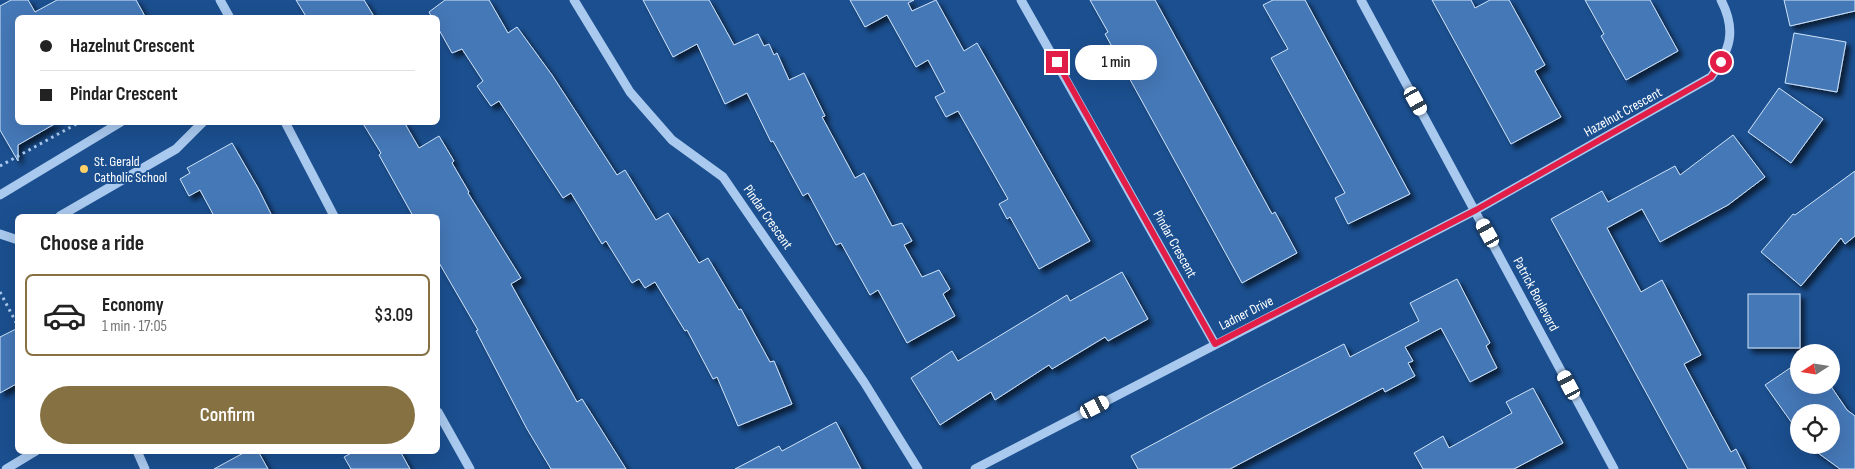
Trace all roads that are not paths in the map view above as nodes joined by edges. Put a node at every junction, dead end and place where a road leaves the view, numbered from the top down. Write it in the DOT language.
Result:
graph roads {
  1 [pos="220,0"];
  2 [pos="574,0"];
  3 [pos="1021,0"];
  4 [pos="1361,0"];
  5 [pos="1721,0"];
  6 [pos="228,15"];
  7 [pos="117,125"];
  8 [pos="199,125"];
  9 [pos="287,125"];
  10 [pos="0,195"];
  11 [pos="1476,210"];
  12 [pos="63,214"];
  13 [pos="333,214"];
  14 [pos="0,234"];
  15 [pos="15,239"];
  16 [pos="1215,344"];
  17 [pos="440,416"];
  18 [pos="31,454"];
  19 [pos="138,454"];
  20 [pos="6,469"];
  21 [pos="145,469"];
  22 [pos="470,469"];
  23 [pos="918,469"];
  24 [pos="975,469"];
  25 [pos="1614,469"];
  1 -- 6 [label="street"];
  2 -- 23 [label="street, Pindar Crescent"];
  3 -- 16 [label="street, Pindar Crescent"];
  4 -- 11 [label="street, Patrick Boulevard"];
  5 -- 11 [label="street, Hazelnut Crescent"];
  7 -- 10 [label="street"];
  8 -- 12 [label="street"];
  9 -- 13 [label="street"];
  11 -- 16 [label="street, Ladner Drive"];
  11 -- 25 [label="street, Patrick Boulevard"];
  14 -- 15 [label="street"];
  16 -- 24 [label="street, Ladner Drive"];
  17 -- 22 [label="street"];
  18 -- 20 [label="street"];
  19 -- 21 [label="street"];
}
